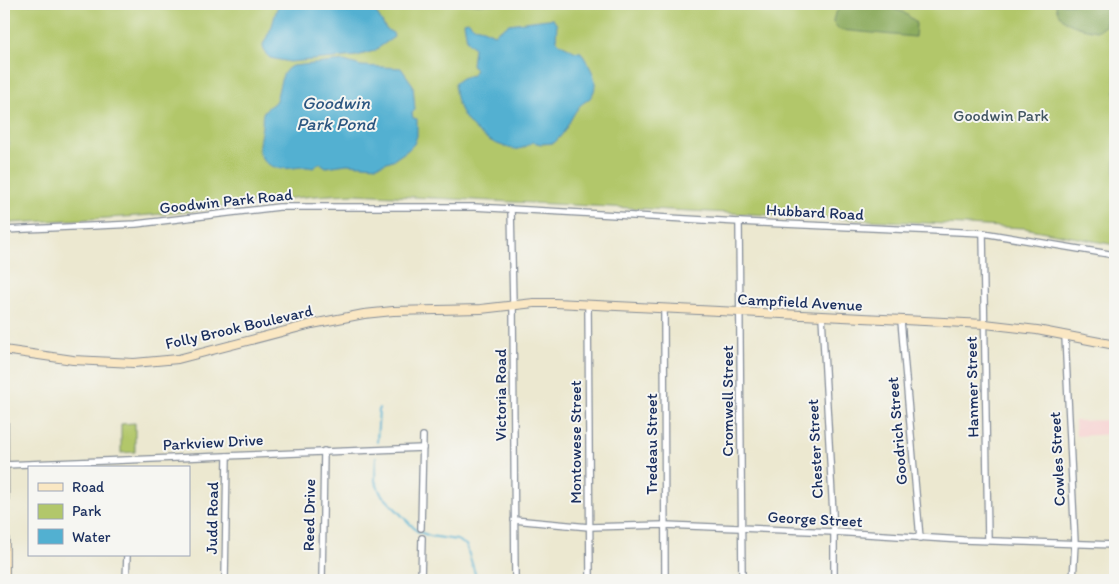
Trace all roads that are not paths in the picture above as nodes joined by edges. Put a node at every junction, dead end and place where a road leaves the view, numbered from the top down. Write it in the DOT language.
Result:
graph roads {
  1 [pos="511,209"];
  2 [pos="739,222"];
  3 [pos="4,230"];
  4 [pos="983,233"];
  5 [pos="1115,256"];
  6 [pos="588,304"];
  7 [pos="513,305"];
  8 [pos="664,308"];
  9 [pos="481,309"];
  10 [pos="740,312"];
  11 [pos="822,316"];
  12 [pos="901,321"];
  13 [pos="984,324"];
  14 [pos="1065,336"];
  15 [pos="1115,345"];
  16 [pos="4,350"];
  17 [pos="4,411"];
  18 [pos="423,436"];
  19 [pos="423,448"];
  20 [pos="324,451"];
  21 [pos="227,456"];
  22 [pos="129,460"];
  23 [pos="4,465"];
  24 [pos="129,466"];
  25 [pos="514,520"];
  26 [pos="589,526"];
  27 [pos="665,526"];
  28 [pos="422,528"];
  29 [pos="741,529"];
  30 [pos="834,532"];
  31 [pos="422,538"];
  32 [pos="920,538"];
  33 [pos="988,540"];
  34 [pos="1075,543"];
  35 [pos="1115,545"];
  36 [pos="127,556"];
  37 [pos="5,580"];
  38 [pos="126,580"];
  39 [pos="225,580"];
  40 [pos="322,580"];
  41 [pos="421,580"];
  42 [pos="515,580"];
  43 [pos="590,580"];
  44 [pos="665,580"];
  45 [pos="742,580"];
  46 [pos="834,580"];
  47 [pos="1073,580"];
  1 -- 2 [label="street, Hubbard Road"];
  1 -- 3 [label="street, Goodwin Park Road"];
  1 -- 7 [label="street, Victoria Road"];
  2 -- 4 [label="street, Hubbard Road"];
  2 -- 10 [label="street, Cromwell Street"];
  4 -- 5 [label="street, Hubbard Road"];
  4 -- 13 [label="street, Hanmer Street"];
  6 -- 7 [label="street, Campfield Avenue"];
  6 -- 8 [label="street, Campfield Avenue"];
  6 -- 26 [label="street, Montowese Street"];
  7 -- 9 [label="street, Campfield Avenue"];
  7 -- 25 [label="street, Victoria Road"];
  8 -- 10 [label="street, Campfield Avenue"];
  8 -- 27 [label="street, Tredeau Street"];
  9 -- 16 [label="street, Folly Brook Boulevard"];
  10 -- 11 [label="street, Campfield Avenue"];
  10 -- 29 [label="street, Cromwell Street"];
  11 -- 12 [label="street, Campfield Avenue"];
  11 -- 30 [label="street, Chester Street"];
  12 -- 13 [label="street, Campfield Avenue"];
  12 -- 32 [label="street, Goodrich Street"];
  13 -- 14 [label="street, Campfield Avenue"];
  13 -- 33 [label="street, Hanmer Street"];
  14 -- 15 [label="street, Campfield Avenue"];
  14 -- 34 [label="street, Cowles Street"];
  17 -- 23 [label="street"];
  18 -- 19 [label="street"];
  19 -- 20 [label="street, Parkview Drive"];
  19 -- 28 [label="street"];
  20 -- 21 [label="street, Parkview Drive"];
  20 -- 40 [label="street, Reed Drive"];
  21 -- 22 [label="street, Parkview Drive"];
  21 -- 39 [label="street, Judd Road"];
  22 -- 23 [label="street, Parkview Drive"];
  22 -- 24 [label="street"];
  23 -- 37 [label="street"];
  25 -- 26 [label="street, George Street"];
  25 -- 42 [label="street, Victoria Road"];
  26 -- 27 [label="street, George Street"];
  26 -- 43 [label="street, Montowese Street"];
  27 -- 29 [label="street, George Street"];
  27 -- 44 [label="street, Tredeau Street"];
  29 -- 30 [label="street, George Street"];
  29 -- 45 [label="street, Cromwell Street"];
  30 -- 32 [label="street, George Street"];
  30 -- 46 [label="street, Chester Street"];
  31 -- 41 [label="street"];
  32 -- 33 [label="street, George Street"];
  33 -- 34 [label="street, George Street"];
  34 -- 35 [label="street, George Street"];
  34 -- 47 [label="street, Cowles Street"];
  36 -- 38 [label="street"];
}
